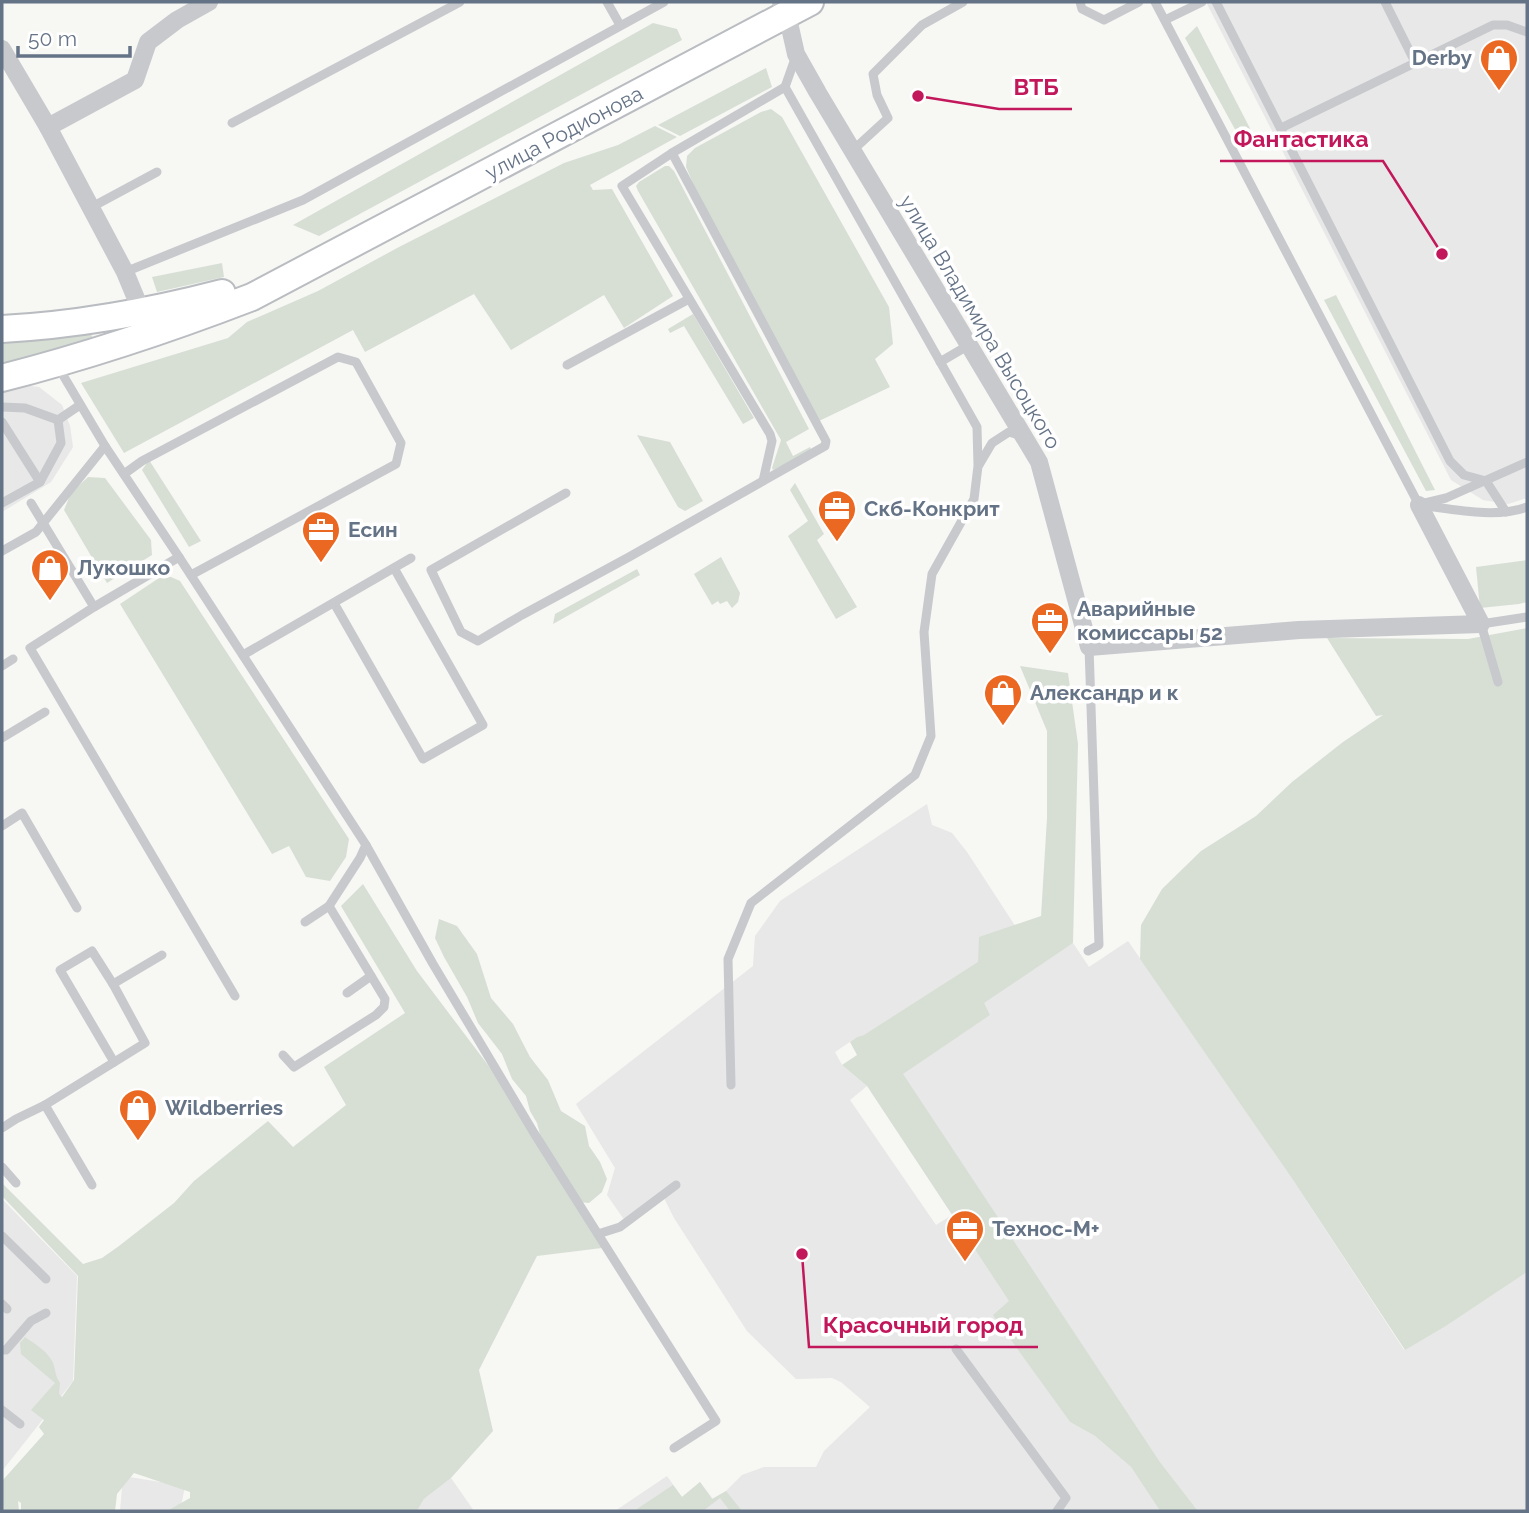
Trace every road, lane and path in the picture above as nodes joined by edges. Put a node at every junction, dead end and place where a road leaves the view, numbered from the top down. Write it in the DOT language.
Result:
graph roads {
  1 [pos="209,2"];
  2 [pos="460,2"];
  3 [pos="607,2"];
  4 [pos="664,2"];
  5 [pos="810,2"];
  6 [pos="963,2"];
  7 [pos="1080,2"];
  8 [pos="1139,2"];
  9 [pos="1155,2"];
  10 [pos="1202,2"];
  11 [pos="1216,2"];
  12 [pos="1385,2"];
  13 [pos="784,8"];
  14 [pos="1165,20"];
  15 [pos="620,26"];
  16 [pos="1527,32"];
  17 [pos="2,49"];
  18 [pos="796,54"];
  19 [pos="1415,62"];
  20 [pos="785,87"];
  21 [pos="232,123"];
  22 [pos="48,127"];
  23 [pos="1281,128"];
  24 [pos="852,151"];
  25 [pos="672,153"];
  26 [pos="157,172"];
  27 [pos="90,208"];
  28 [pos="317,263"];
  29 [pos="125,272"];
  30 [pos="689,299"];
  31 [pos="142,313"];
  32 [pos="7,326"];
  33 [pos="969,345"];
  34 [pos="940,362"];
  35 [pos="57,364"];
  36 [pos="567,365"];
  37 [pos="2,378"];
  38 [pos="80,405"];
  39 [pos="2,407"];
  40 [pos="58,420"];
  41 [pos="2,422"];
  42 [pos="1024,437"];
  43 [pos="105,446"];
  44 [pos="1527,462"];
  45 [pos="978,466"];
  46 [pos="124,474"];
  47 [pos="762,481"];
  48 [pos="1486,481"];
  49 [pos="40,482"];
  50 [pos="566,493"];
  51 [pos="2,503"];
  52 [pos="31,503"];
  53 [pos="1419,505"];
  54 [pos="1527,507"];
  55 [pos="1506,512"];
  56 [pos="43,523"];
  57 [pos="2,551"];
  58 [pos="179,557"];
  59 [pos="411,558"];
  60 [pos="394,568"];
  61 [pos="191,575"];
  62 [pos="334,603"];
  63 [pos="94,607"];
  64 [pos="1527,617"];
  65 [pos="1481,624"];
  66 [pos="1089,647"];
  67 [pos="243,656"];
  68 [pos="13,659"];
  69 [pos="2,666"];
  70 [pos="1498,682"];
  71 [pos="45,712"];
  72 [pos="2,738"];
  73 [pos="2,826"];
  74 [pos="366,845"];
  75 [pos="329,906"];
  76 [pos="77,908"];
  77 [pos="305,922"];
  78 [pos="1088,951"];
  79 [pos="162,955"];
  80 [pos="371,976"];
  81 [pos="113,984"];
  82 [pos="347,993"];
  83 [pos="235,996"];
  84 [pos="283,1055"];
  85 [pos="114,1062"];
  86 [pos="731,1085"];
  87 [pos="45,1105"];
  88 [pos="2,1128"];
  89 [pos="2,1167"];
  90 [pos="16,1183"];
  91 [pos="92,1185"];
  92 [pos="676,1185"];
  93 [pos="598,1234"];
  94 [pos="2,1236"];
  95 [pos="46,1279"];
  96 [pos="46,1313"];
  97 [pos="956,1349"];
  98 [pos="2,1350"];
  99 [pos="2,1410"];
  100 [pos="20,1424"];
  101 [pos="674,1448"];
  102 [pos="1058,1511"];
  1 -- 22 [label="street"];
  2 -- 21 [label="lane"];
  3 -- 15 [label="lane"];
  4 -- 15 [label="lane"];
  5 -- 13 [label="main road, улица Родионова"];
  6 -- 24 [label="lane"];
  7 -- 8 [label="lane"];
  9 -- 14 [label="lane"];
  10 -- 14 [label="lane"];
  11 -- 23 [label="lane"];
  12 -- 19 [label="lane"];
  13 -- 18 [label="street, улица Владимира Высоцкого"];
  13 -- 28 [label="main road, улица Родионова"];
  14 -- 53 [label="lane"];
  15 -- 29 [label="lane"];
  16 -- 19 [label="lane"];
  17 -- 22 [label="street"];
  18 -- 20 [label="lane"];
  18 -- 24 [label="street, улица Владимира Высоцкого"];
  19 -- 23 [label="lane"];
  20 -- 25 [label="lane"];
  20 -- 34 [label="lane"];
  22 -- 27 [label="street"];
  23 -- 48 [label="lane"];
  24 -- 33 [label="street, улица Владимира Высоцкого"];
  25 -- 30 [label="lane"];
  25 -- 47 [label="lane"];
  26 -- 27 [label="lane"];
  27 -- 29 [label="street"];
  28 -- 31 [label="main road, улица Родионова"];
  28 -- 35 [label="main road, улица Родионова"];
  29 -- 31 [label="street"];
  30 -- 36 [label="lane"];
  30 -- 47 [label="lane"];
  31 -- 32 [label="main road, улица Родионова"];
  33 -- 34 [label="lane"];
  33 -- 42 [label="street, улица Владимира Высоцкого"];
  34 -- 45 [label="lane"];
  35 -- 37 [label="main road, улица Родионова"];
  35 -- 38 [label="lane"];
  38 -- 40 [label="lane"];
  38 -- 43 [label="lane"];
  39 -- 40 [label="lane"];
  40 -- 49 [label="lane"];
  41 -- 49 [label="lane"];
  42 -- 45 [label="lane"];
  42 -- 66 [label="street, улица Владимира Высоцкого"];
  43 -- 46 [label="lane"];
  43 -- 56 [label="lane"];
  44 -- 48 [label="lane"];
  45 -- 86 [label="lane"];
  46 -- 58 [label="lane"];
  46 -- 61 [label="lane"];
  47 -- 50 [label="lane"];
  48 -- 53 [label="lane"];
  48 -- 55 [label="lane"];
  49 -- 51 [label="lane"];
  52 -- 56 [label="lane"];
  53 -- 55 [label="lane"];
  53 -- 65 [label="street"];
  54 -- 55 [label="lane"];
  56 -- 57 [label="lane"];
  56 -- 63 [label="lane"];
  58 -- 61 [label="lane"];
  58 -- 63 [label="lane"];
  59 -- 60 [label="lane"];
  60 -- 62 [label="lane"];
  60 -- 62 [label="lane"];
  61 -- 67 [label="lane"];
  62 -- 67 [label="lane"];
  63 -- 83 [label="lane"];
  64 -- 65 [label="lane"];
  65 -- 66 [label="street"];
  65 -- 70 [label="lane"];
  66 -- 78 [label="lane"];
  67 -- 74 [label="lane"];
  68 -- 69 [label="lane"];
  71 -- 72 [label="lane"];
  73 -- 76 [label="lane"];
  74 -- 75 [label="lane"];
  74 -- 93 [label="lane"];
  75 -- 77 [label="lane"];
  75 -- 80 [label="lane"];
  79 -- 81 [label="lane"];
  80 -- 82 [label="lane"];
  80 -- 84 [label="lane"];
  81 -- 85 [label="lane"];
  81 -- 85 [label="lane"];
  85 -- 87 [label="lane"];
  87 -- 88 [label="lane"];
  87 -- 91 [label="lane"];
  89 -- 90 [label="lane"];
  92 -- 93 [label="lane"];
  93 -- 101 [label="lane"];
  94 -- 95 [label="lane"];
  96 -- 98 [label="lane"];
  97 -- 102 [label="lane"];
  99 -- 100 [label="lane"];
}
